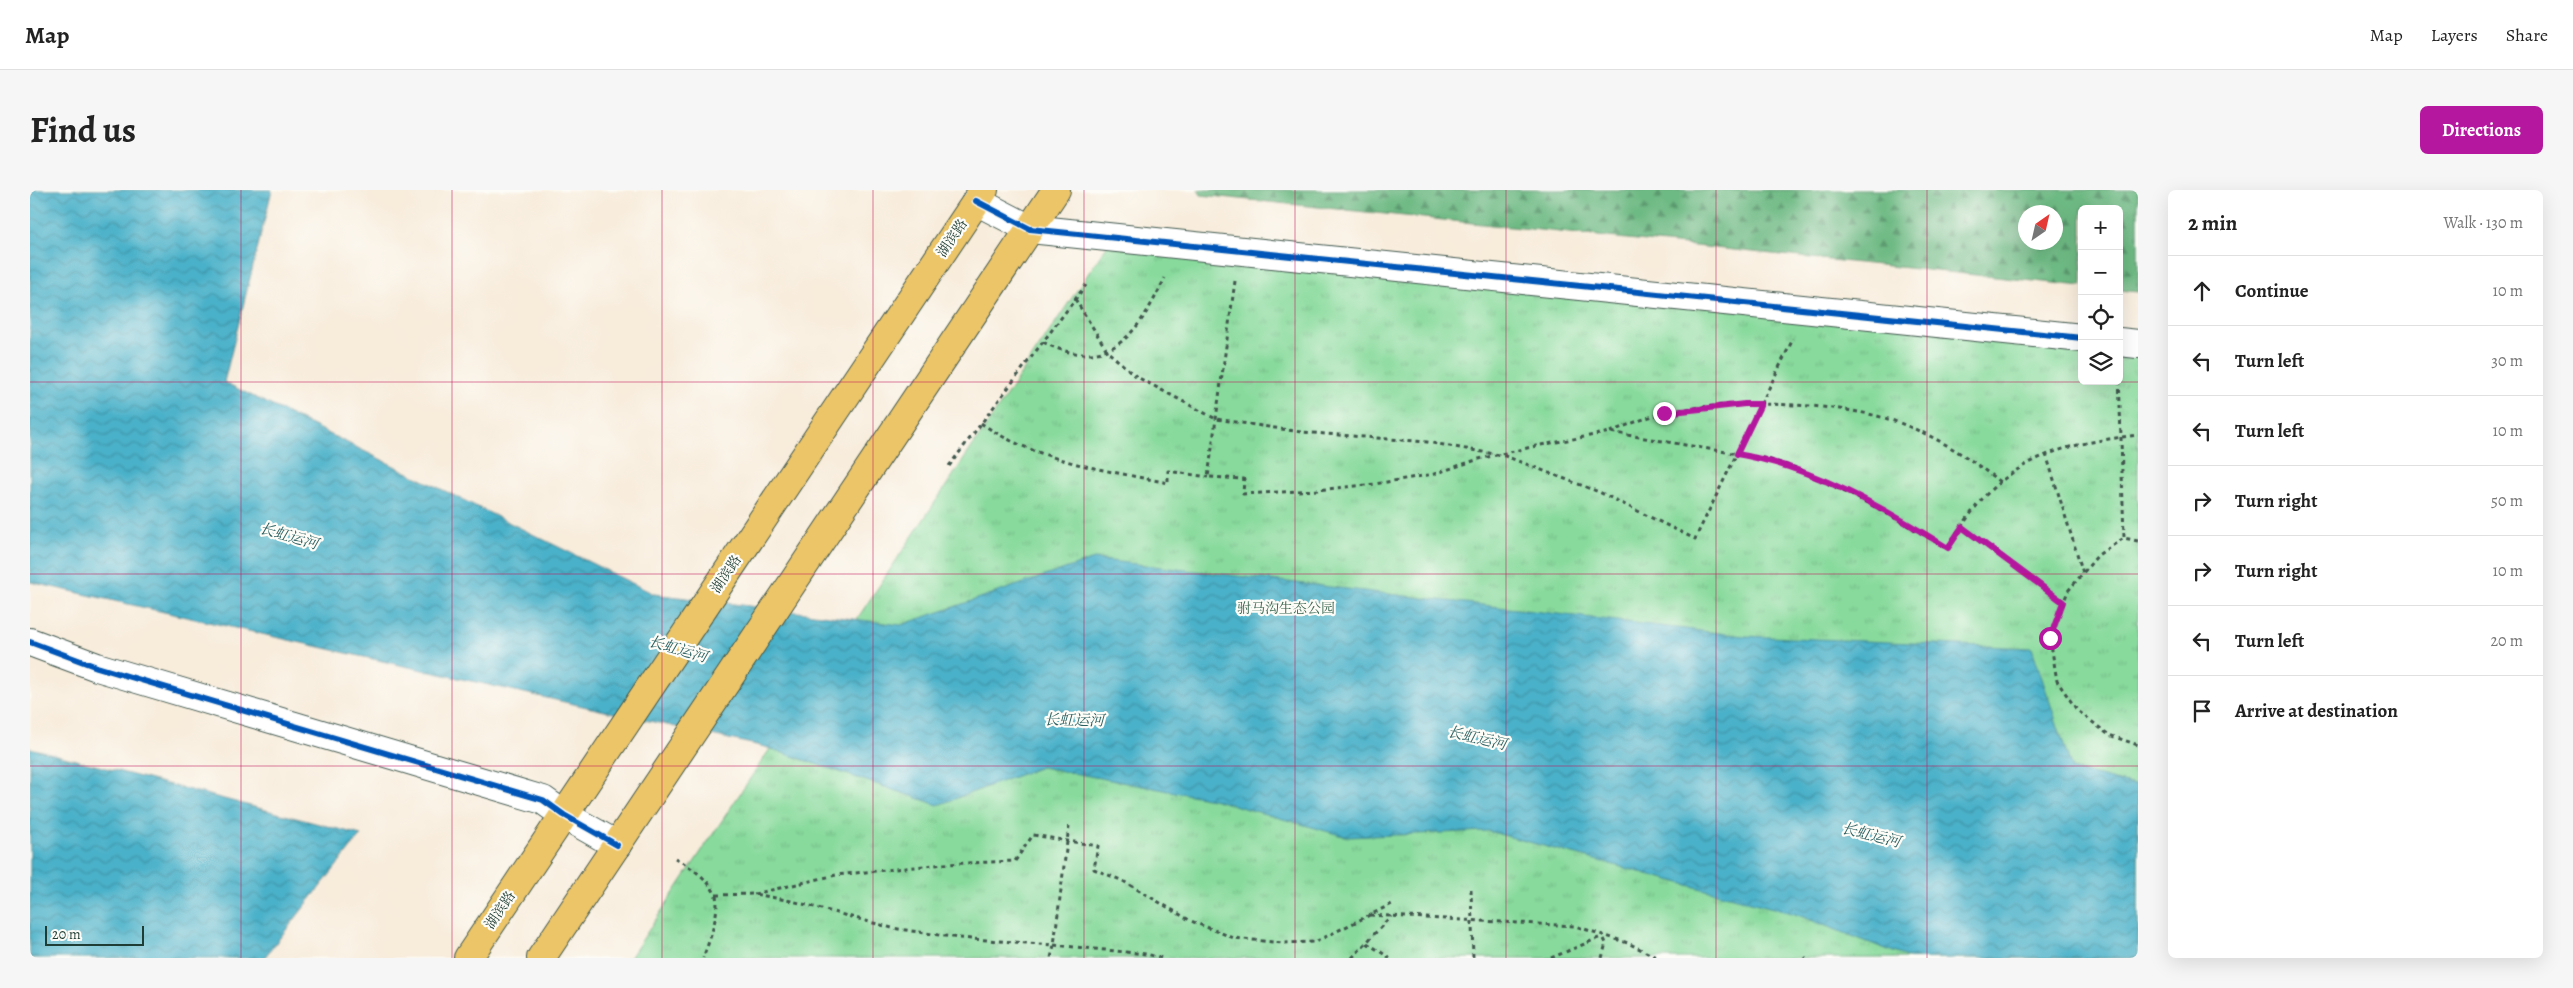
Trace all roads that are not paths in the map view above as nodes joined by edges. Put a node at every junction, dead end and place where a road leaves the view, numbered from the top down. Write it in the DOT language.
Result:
graph roads {
  1 [pos="1056,190"];
  2 [pos="980,196"];
  3 [pos="1030,229"];
  4 [pos="2078,338"];
  5 [pos="2123,342"];
  6 [pos="2138,344"];
  7 [pos="30,642"];
  8 [pos="564,815"];
  9 [pos="617,845"];
  10 [pos="468,958"];
  11 [pos="541,958"];
  1 -- 3 [label="main road"];
  2 -- 3 [label="street"];
  2 -- 8 [label="main road, 湖滨路"];
  3 -- 4 [label="street"];
  3 -- 9 [label="main road"];
  5 -- 6 [label="street"];
  7 -- 8 [label="street"];
  8 -- 9 [label="street"];
  8 -- 10 [label="main road, 湖滨路"];
  9 -- 11 [label="main road"];
}
